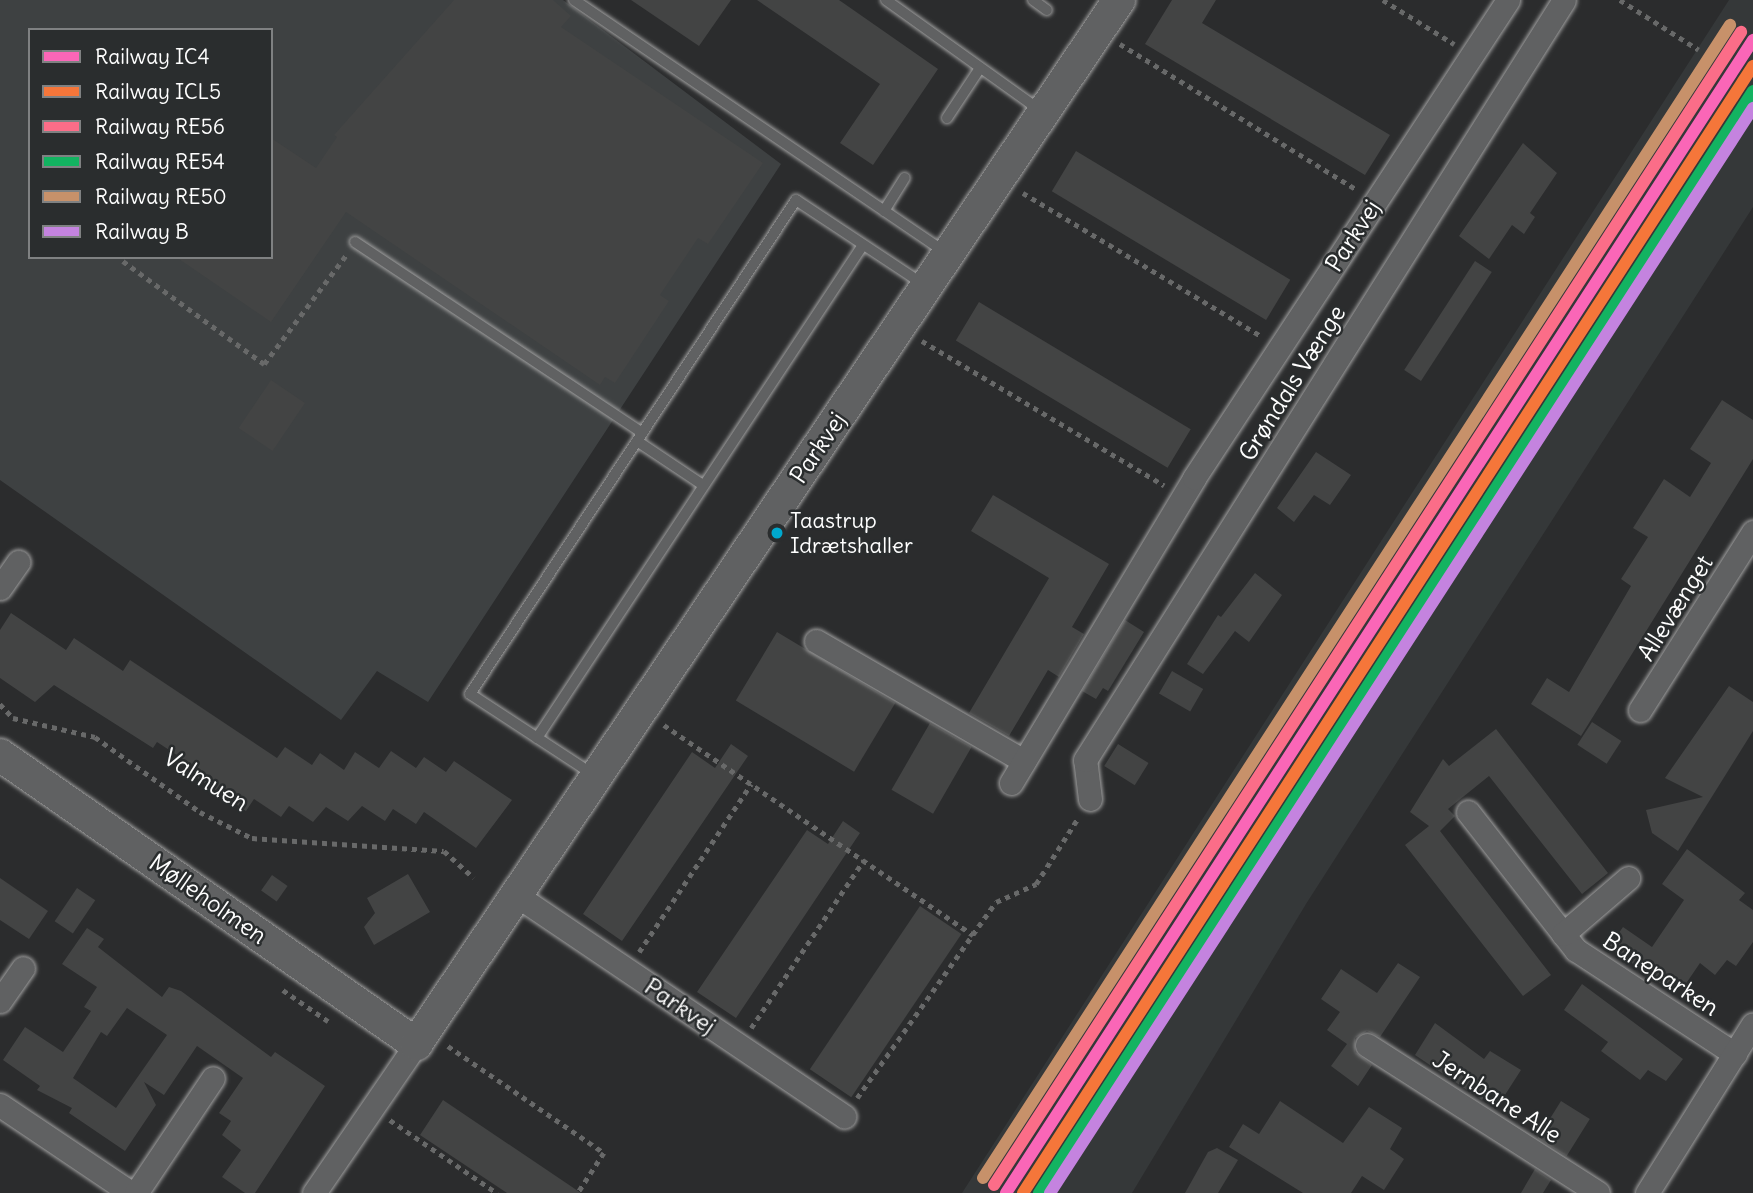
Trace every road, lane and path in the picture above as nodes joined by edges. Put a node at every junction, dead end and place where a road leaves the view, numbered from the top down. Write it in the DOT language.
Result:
graph roads {
  1 [pos="574,0"];
  2 [pos="886,0"];
  3 [pos="1032,0"];
  4 [pos="1119,0"];
  5 [pos="1383,0"];
  6 [pos="1508,0"];
  7 [pos="1564,0"];
  8 [pos="1620,0"];
  9 [pos="1047,9"];
  10 [pos="1099,31"];
  11 [pos="1699,50"];
  12 [pos="1472,55"];
  13 [pos="979,68"];
  14 [pos="1044,113"];
  15 [pos="947,118"];
  16 [pos="905,178"];
  17 [pos="999,178"];
  18 [pos="1376,201"];
  19 [pos="884,211"];
  20 [pos="355,242"];
  21 [pos="863,245"];
  22 [pos="948,254"];
  23 [pos="122,261"];
  24 [pos="927,286"];
  25 [pos="899,327"];
  26 [pos="1280,348"];
  27 [pos="640,437"];
  28 [pos="704,485"];
  29 [pos="1183,496"];
  30 [pos="1753,532"];
  31 [pos="18,562"];
  32 [pos="0,588"];
  33 [pos="816,641"];
  34 [pos="0,704"];
  35 [pos="641,709"];
  36 [pos="1640,710"];
  37 [pos="537,738"];
  38 [pos="0,755"];
  39 [pos="1024,761"];
  40 [pos="596,776"];
  41 [pos="1011,783"];
  42 [pos="751,784"];
  43 [pos="1090,799"];
  44 [pos="1468,812"];
  45 [pos="864,860"];
  46 [pos="474,878"];
  47 [pos="1628,878"];
  48 [pos="516,895"];
  49 [pos="1563,934"];
  50 [pos="973,935"];
  51 [pos="23,968"];
  52 [pos="627,970"];
  53 [pos="0,1002"];
  54 [pos="1753,1024"];
  55 [pos="421,1037"];
  56 [pos="1367,1045"];
  57 [pos="738,1046"];
  58 [pos="1735,1054"];
  59 [pos="214,1078"];
  60 [pos="0,1105"];
  61 [pos="372,1108"];
  62 [pos="844,1116"];
  63 [pos="131,1193"];
  64 [pos="136,1193"];
  65 [pos="314,1193"];
  66 [pos="497,1193"];
  67 [pos="578,1193"];
  68 [pos="1598,1193"];
  69 [pos="1647,1193"];
  1 -- 19 [label="lane"];
  2 -- 13 [label="lane"];
  3 -- 9 [label="lane"];
  4 -- 10 [label="street, Parkvej"];
  5 -- 12 [label="path"];
  6 -- 12 [label="street, Parkvej"];
  7 -- 43 [label="street, Grøndals Vænge"];
  8 -- 11 [label="path"];
  10 -- 14 [label="street, Parkvej"];
  10 -- 18 [label="path"];
  12 -- 18 [label="street, Parkvej"];
  13 -- 14 [label="lane"];
  13 -- 15 [label="lane"];
  14 -- 17 [label="street, Parkvej"];
  16 -- 19 [label="lane"];
  17 -- 22 [label="street, Parkvej"];
  17 -- 26 [label="path"];
  18 -- 26 [label="street, Parkvej"];
  19 -- 22 [label="lane"];
  20 -- 23 [label="path"];
  20 -- 27 [label="lane"];
  21 -- 24 [label="lane"];
  21 -- 27 [label="lane"];
  21 -- 28 [label="lane"];
  22 -- 24 [label="street, Parkvej"];
  24 -- 25 [label="street, Parkvej"];
  25 -- 29 [label="path"];
  25 -- 35 [label="street, Parkvej"];
  26 -- 29 [label="street, Parkvej"];
  27 -- 28 [label="lane"];
  27 -- 37 [label="lane"];
  28 -- 37 [label="lane"];
  29 -- 39 [label="street, Parkvej"];
  30 -- 36 [label="street, Allevænget"];
  31 -- 32 [label="street"];
  33 -- 39 [label="street"];
  34 -- 46 [label="path, Valmuen"];
  35 -- 40 [label="street, Parkvej"];
  35 -- 42 [label="path"];
  37 -- 40 [label="lane"];
  38 -- 55 [label="street, Mølleholmen"];
  39 -- 41 [label="street, Parkvej"];
  40 -- 48 [label="street, Parkvej"];
  42 -- 45 [label="path"];
  42 -- 52 [label="path"];
  43 -- 50 [label="path"];
  44 -- 49 [label="street, Baneparken"];
  45 -- 50 [label="path"];
  45 -- 57 [label="path"];
  47 -- 49 [label="street, Baneparken"];
  48 -- 52 [label="street, Parkvej"];
  48 -- 55 [label="street, Parkvej"];
  49 -- 58 [label="street, Baneparken"];
  50 -- 62 [label="path"];
  51 -- 53 [label="street"];
  52 -- 57 [label="street, Parkvej"];
  54 -- 58 [label="street"];
  55 -- 61 [label="street, Parkvej"];
  55 -- 67 [label="path"];
  56 -- 68 [label="street, Jernbane Alle"];
  57 -- 62 [label="street, Parkvej"];
  58 -- 69 [label="street"];
  59 -- 64 [label="street"];
  60 -- 63 [label="street"];
  61 -- 65 [label="street, Parkvej"];
  61 -- 66 [label="path"];
}
